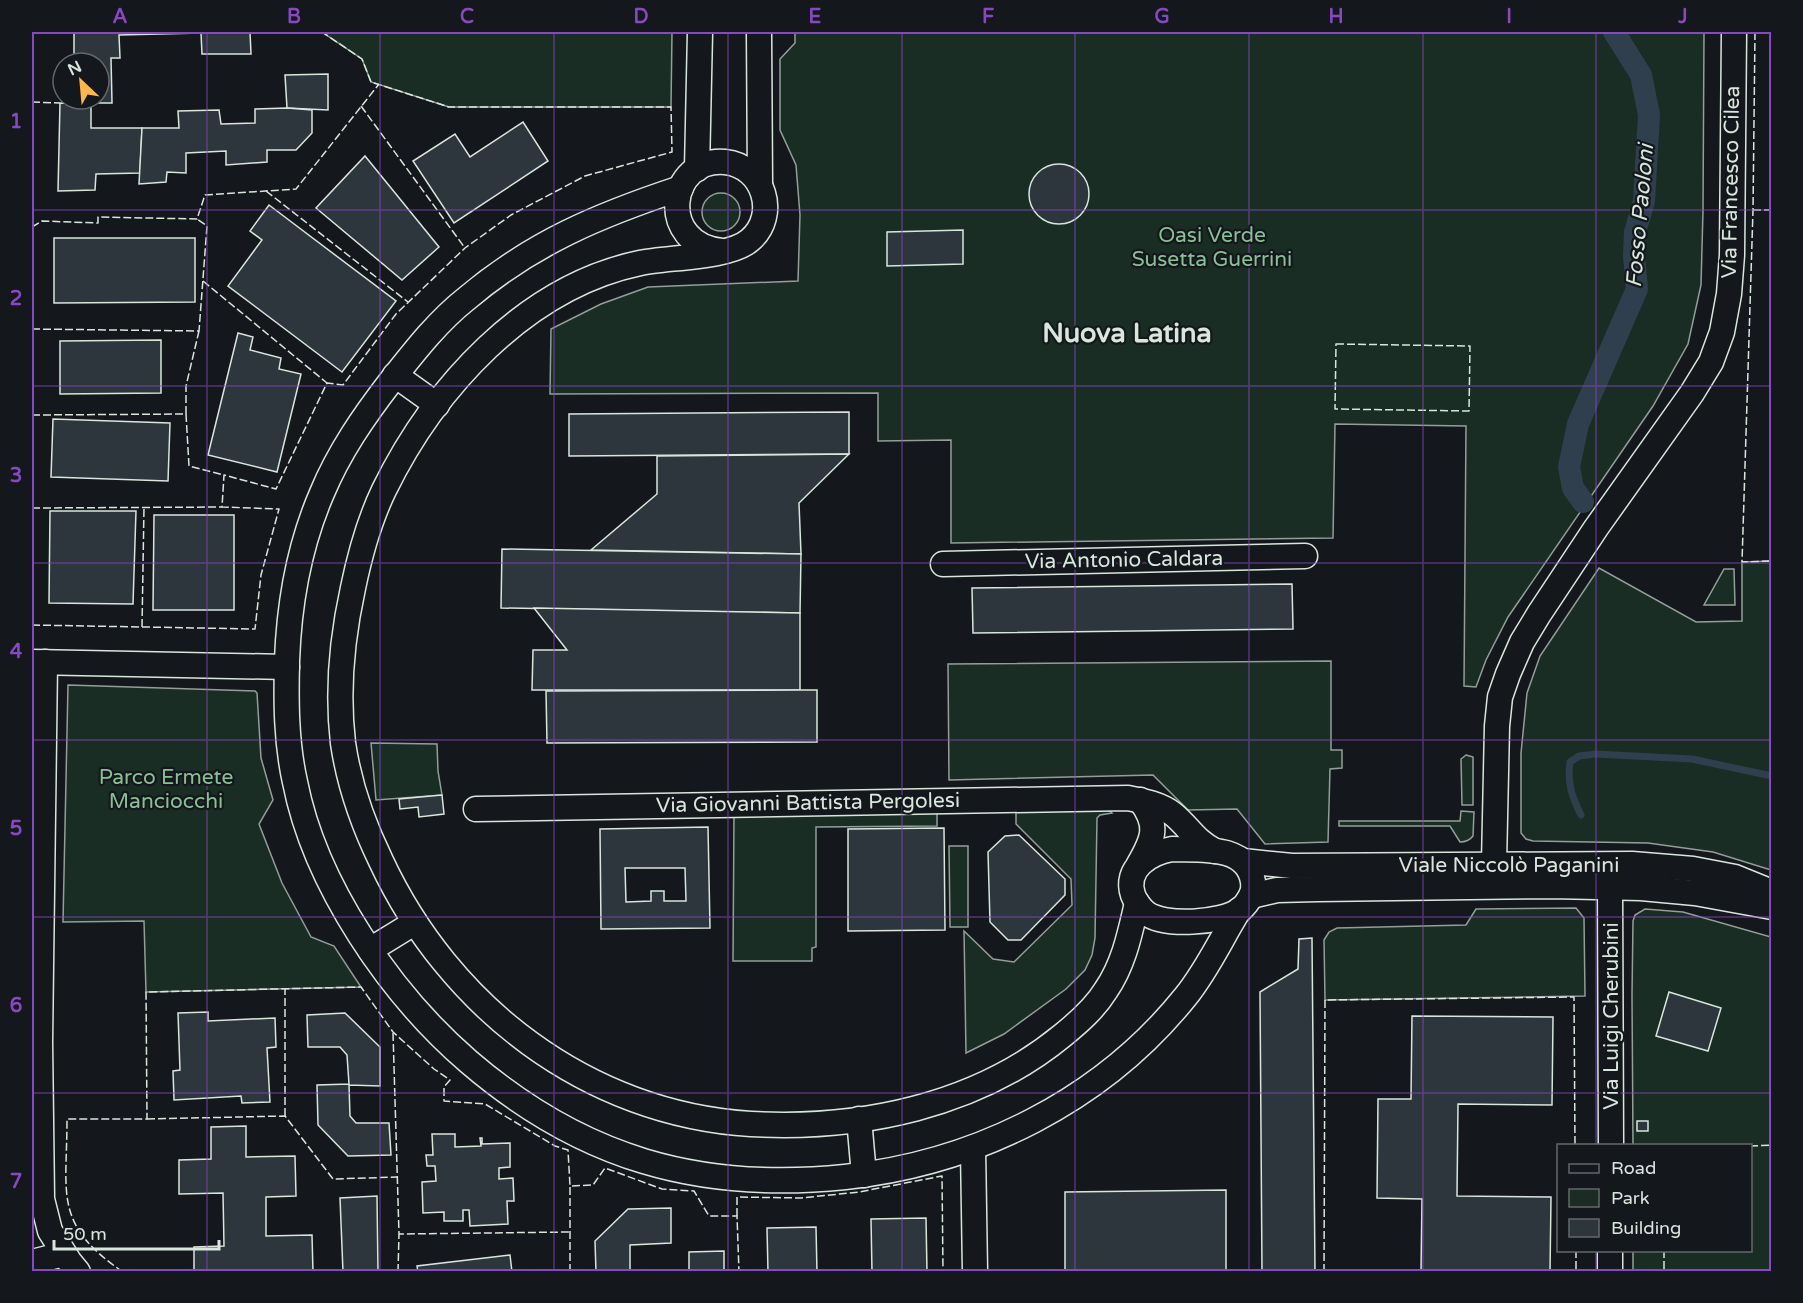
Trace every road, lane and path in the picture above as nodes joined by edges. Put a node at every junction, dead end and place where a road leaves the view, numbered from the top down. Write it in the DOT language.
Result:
graph roads {
  1 [pos="700,32"];
  2 [pos="759,32"];
  3 [pos="1734,32"];
  4 [pos="697,169"];
  5 [pos="760,185"];
  6 [pos="681,188"];
  7 [pos="722,251"];
  8 [pos="395,375"];
  9 [pos="437,405"];
  10 [pos="1305,556"];
  11 [pos="943,564"];
  12 [pos="38,662"];
  13 [pos="287,667"];
  14 [pos="1140,800"];
  15 [pos="476,809"];
  16 [pos="37,819"];
  17 [pos="1215,851"];
  18 [pos="1243,861"];
  19 [pos="1139,864"];
  20 [pos="1494,864"];
  21 [pos="1610,887"];
  22 [pos="1772,892"];
  23 [pos="1137,903"];
  24 [pos="1245,903"];
  25 [pos="1772,907"];
  26 [pos="414,923"];
  27 [pos="370,950"];
  28 [pos="859,1119"];
  29 [pos="1611,1144"];
  30 [pos="973,1148"];
  31 [pos="864,1175"];
  32 [pos="41,1234"];
  33 [pos="1610,1252"];
  34 [pos="32,1262"];
  35 [pos="71,1263"];
  36 [pos="975,1272"];
  37 [pos="1610,1272"];
  1 -- 4 [label="street"];
  2 -- 5 [label="street"];
  3 -- 20 [label="street, Via Francesco Cilea"];
  4 -- 5 [label="street"];
  4 -- 6 [label="street"];
  5 -- 7 [label="street"];
  6 -- 7 [label="street"];
  6 -- 8 [label="street"];
  7 -- 9 [label="street"];
  8 -- 9 [label="street"];
  8 -- 13 [label="street"];
  9 -- 26 [label="street"];
  10 -- 11 [label="street, Via Antonio Caldara"];
  12 -- 13 [label="street"];
  12 -- 16 [label="street"];
  13 -- 27 [label="street"];
  14 -- 15 [label="street, Via Giovanni Battista Pergolesi"];
  14 -- 17 [label="street, Via Giovanni Battista Pergolesi"];
  14 -- 19 [label="street"];
  16 -- 32 [label="street"];
  17 -- 18 [label="street, Viale Niccolò Paganini"];
  17 -- 19 [label="street, Viale Niccolò Paganini"];
  18 -- 20 [label="street, Viale Niccolò Paganini"];
  18 -- 24 [label="street"];
  19 -- 23 [label="street"];
  20 -- 22 [label="street, Viale Niccolò Paganini"];
  21 -- 24 [label="street, Viale Niccolò Paganini"];
  21 -- 25 [label="street, Viale Niccolò Paganini"];
  21 -- 29 [label="street, Via Luigi Cherubini"];
  23 -- 24 [label="street, Viale Niccolò Paganini"];
  23 -- 28 [label="street"];
  24 -- 30 [label="street"];
  26 -- 27 [label="street"];
  26 -- 28 [label="street"];
  27 -- 31 [label="street"];
  28 -- 31 [label="street"];
  30 -- 31 [label="street"];
  30 -- 36 [label="street"];
  32 -- 35 [label="street"];
  33 -- 37 [label="street"];
  34 -- 35 [label="street"];
}
